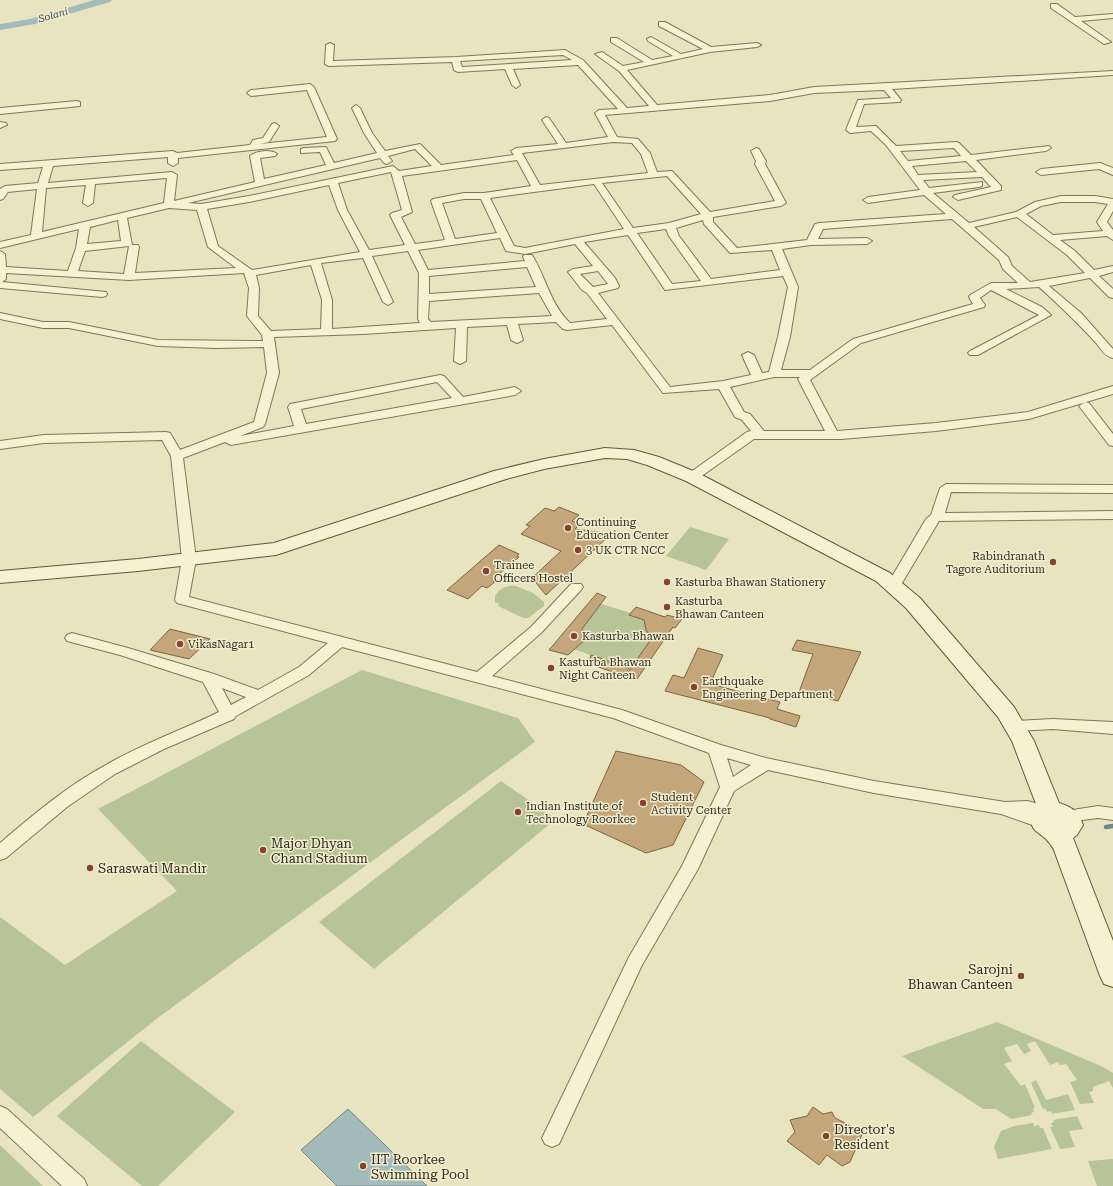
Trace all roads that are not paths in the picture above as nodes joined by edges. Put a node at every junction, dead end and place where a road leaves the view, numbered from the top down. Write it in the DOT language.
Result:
graph roads {
  1 [pos="1054,6"];
  2 [pos="1113,16"];
  3 [pos="1072,19"];
  4 [pos="662,24"];
  5 [pos="651,39"];
  6 [pos="614,40"];
  7 [pos="1107,42"];
  8 [pos="330,45"];
  9 [pos="758,45"];
  10 [pos="710,50"];
  11 [pos="599,54"];
  12 [pos="680,57"];
  13 [pos="456,59"];
  14 [pos="580,62"];
  15 [pos="651,63"];
  16 [pos="509,68"];
  17 [pos="622,69"];
  18 [pos="1113,73"];
  19 [pos="516,85"];
  20 [pos="886,87"];
  21 [pos="251,93"];
  22 [pos="77,104"];
  23 [pos="356,108"];
  24 [pos="655,108"];
  25 [pos="624,110"];
  26 [pos="0,111"];
  27 [pos="546,120"];
  28 [pos="275,126"];
  29 [pos="613,139"];
  30 [pos="564,146"];
  31 [pos="1046,148"];
  32 [pos="893,149"];
  33 [pos="756,151"];
  34 [pos="254,152"];
  35 [pos="381,153"];
  36 [pos="173,156"];
  37 [pos="969,157"];
  38 [pos="520,158"];
  39 [pos="49,163"];
  40 [pos="904,164"];
  41 [pos="331,166"];
  42 [pos="0,167"];
  43 [pos="439,168"];
  44 [pos="395,171"];
  45 [pos="1041,172"];
  46 [pos="1113,172"];
  47 [pos="172,175"];
  48 [pos="654,175"];
  49 [pos="914,178"];
  50 [pos="988,178"];
  51 [pos="333,181"];
  52 [pos="596,181"];
  53 [pos="91,182"];
  54 [pos="260,183"];
  55 [pos="42,186"];
  56 [pos="537,188"];
  57 [pos="926,191"];
  58 [pos="484,196"];
  59 [pos="0,197"];
  60 [pos="958,197"];
  61 [pos="868,200"];
  62 [pos="1113,202"];
  63 [pos="88,203"];
  64 [pos="169,205"];
  65 [pos="200,207"];
  66 [pos="1019,214"];
  67 [pos="122,216"];
  68 [pos="708,216"];
  69 [pos="954,216"];
  70 [pos="85,224"];
  71 [pos="670,226"];
  72 [pos="968,226"];
  73 [pos="631,231"];
  74 [pos="503,235"];
  75 [pos="1111,235"];
  76 [pos="36,237"];
  77 [pos="1051,238"];
  78 [pos="578,241"];
  79 [pos="867,241"];
  80 [pos="451,242"];
  81 [pos="811,242"];
  82 [pos="0,245"];
  83 [pos="134,247"];
  84 [pos="412,247"];
  85 [pos="776,247"];
  86 [pos="81,248"];
  87 [pos="525,251"];
  88 [pos="0,254"];
  89 [pos="366,254"];
  90 [pos="315,261"];
  91 [pos="531,264"];
  92 [pos="600,268"];
  93 [pos="1113,269"];
  94 [pos="2,270"];
  95 [pos="248,271"];
  96 [pos="788,272"];
  97 [pos="424,273"];
  98 [pos="72,274"];
  99 [pos="1092,274"];
  100 [pos="129,277"];
  101 [pos="708,283"];
  102 [pos="1041,284"];
  103 [pos="0,285"];
  104 [pos="991,286"];
  105 [pos="1028,286"];
  106 [pos="542,290"];
  107 [pos="591,291"];
  108 [pos="102,294"];
  109 [pos="1113,295"];
  110 [pos="423,298"];
  111 [pos="388,302"];
  112 [pos="0,316"];
  113 [pos="559,319"];
  114 [pos="512,322"];
  115 [pos="613,322"];
  116 [pos="462,323"];
  117 [pos="427,326"];
  118 [pos="326,332"];
  119 [pos="269,339"];
  120 [pos="517,340"];
  121 [pos="974,353"];
  122 [pos="1113,354"];
  123 [pos="748,355"];
  124 [pos="460,360"];
  125 [pos="813,373"];
  126 [pos="774,374"];
  127 [pos="757,376"];
  128 [pos="723,385"];
  129 [pos="1113,390"];
  130 [pos="515,391"];
  131 [pos="461,401"];
  132 [pos="1085,406"];
  133 [pos="301,429"];
  134 [pos="761,435"];
  135 [pos="833,435"];
  136 [pos="1113,442"];
  137 [pos="0,445"];
  138 [pos="199,447"];
  139 [pos="177,456"];
  140 [pos="692,477"];
  141 [pos="1113,489"];
  142 [pos="1113,515"];
  143 [pos="937,516"];
  144 [pos="189,559"];
  145 [pos="0,577"];
  146 [pos="894,585"];
  147 [pos="576,587"];
  148 [pos="72,638"];
  149 [pos="340,641"];
  150 [pos="209,678"];
  151 [pos="480,678"];
  152 [pos="255,699"];
  153 [pos="229,715"];
  154 [pos="1016,726"];
  155 [pos="1113,728"];
  156 [pos="716,749"];
  157 [pos="766,764"];
  158 [pos="728,787"];
  159 [pos="1113,814"];
  160 [pos="1057,821"];
  161 [pos="0,853"];
  162 [pos="1113,976"];
  163 [pos="0,1115"];
  164 [pos="552,1138"];
  165 [pos="77,1186"];
  1 -- 3 [label="street"];
  2 -- 3 [label="street"];
  3 -- 7 [label="street"];
  4 -- 10 [label="street"];
  5 -- 12 [label="street"];
  6 -- 15 [label="street"];
  8 -- 13 [label="street"];
  9 -- 10 [label="street"];
  10 -- 12 [label="street"];
  11 -- 17 [label="street"];
  12 -- 15 [label="street"];
  13 -- 14 [label="street"];
  13 -- 16 [label="street"];
  14 -- 16 [label="street"];
  14 -- 25 [label="street"];
  15 -- 17 [label="street"];
  16 -- 19 [label="street"];
  17 -- 24 [label="street"];
  18 -- 20 [label="street"];
  20 -- 24 [label="street"];
  20 -- 32 [label="street"];
  21 -- 34 [label="street"];
  22 -- 26 [label="street"];
  23 -- 35 [label="street"];
  24 -- 25 [label="street"];
  25 -- 29 [label="street"];
  27 -- 30 [label="street"];
  28 -- 34 [label="street"];
  29 -- 30 [label="street"];
  29 -- 48 [label="street"];
  30 -- 38 [label="street"];
  31 -- 37 [label="street"];
  32 -- 37 [label="street"];
  32 -- 40 [label="street"];
  33 -- 68 [label="street"];
  34 -- 36 [label="street"];
  34 -- 41 [label="street"];
  34 -- 54 [label="street"];
  35 -- 41 [label="street"];
  35 -- 43 [label="street"];
  35 -- 44 [label="street"];
  36 -- 39 [label="street"];
  36 -- 47 [label="street"];
  37 -- 40 [label="street"];
  37 -- 50 [label="street"];
  38 -- 43 [label="street"];
  38 -- 56 [label="street"];
  39 -- 42 [label="street"];
  39 -- 55 [label="street"];
  40 -- 49 [label="street"];
  41 -- 54 [label="street"];
  43 -- 44 [label="street"];
  44 -- 51 [label="street"];
  44 -- 84 [label="street"];
  45 -- 46 [label="street"];
  47 -- 53 [label="street"];
  47 -- 64 [label="street"];
  48 -- 52 [label="street"];
  48 -- 68 [label="street"];
  49 -- 50 [label="street"];
  49 -- 57 [label="street"];
  50 -- 57 [label="street"];
  50 -- 60 [label="street"];
  51 -- 65 [label="street"];
  51 -- 89 [label="street"];
  52 -- 56 [label="street"];
  52 -- 73 [label="street"];
  53 -- 55 [label="street"];
  53 -- 63 [label="street"];
  54 -- 64 [label="street"];
  55 -- 59 [label="street"];
  55 -- 76 [label="street"];
  56 -- 58 [label="street"];
  57 -- 61 [label="street"];
  57 -- 69 [label="street"];
  58 -- 74 [label="street"];
  58 -- 80 [label="street"];
  62 -- 66 [label="street"];
  62 -- 75 [label="street"];
  64 -- 65 [label="street"];
  64 -- 67 [label="street"];
  65 -- 95 [label="street"];
  66 -- 72 [label="street"];
  66 -- 77 [label="street"];
  67 -- 70 [label="street"];
  67 -- 86 [label="street"];
  68 -- 71 [label="street"];
  68 -- 85 [label="street"];
  69 -- 72 [label="street"];
  69 -- 81 [label="street"];
  70 -- 76 [label="street"];
  70 -- 86 [label="street"];
  71 -- 73 [label="street"];
  71 -- 101 [label="street"];
  72 -- 105 [label="street"];
  73 -- 78 [label="street"];
  73 -- 101 [label="street"];
  74 -- 80 [label="street"];
  74 -- 87 [label="street"];
  75 -- 77 [label="street"];
  76 -- 82 [label="street"];
  77 -- 99 [label="street"];
  78 -- 87 [label="street"];
  78 -- 92 [label="street"];
  79 -- 81 [label="street"];
  80 -- 84 [label="street"];
  81 -- 85 [label="street"];
  83 -- 100 [label="street"];
  84 -- 89 [label="street"];
  84 -- 97 [label="street"];
  85 -- 96 [label="street"];
  86 -- 98 [label="street"];
  87 -- 91 [label="street"];
  88 -- 94 [label="street"];
  89 -- 90 [label="street"];
  89 -- 111 [label="street"];
  90 -- 95 [label="street"];
  90 -- 118 [label="street"];
  91 -- 97 [label="street"];
  91 -- 106 [label="street"];
  92 -- 107 [label="street"];
  92 -- 107 [label="street"];
  93 -- 99 [label="street"];
  94 -- 98 [label="street"];
  94 -- 103 [label="street"];
  95 -- 100 [label="street"];
  95 -- 119 [label="street"];
  96 -- 101 [label="street"];
  96 -- 126 [label="street"];
  97 -- 110 [label="street"];
  98 -- 100 [label="street"];
  99 -- 102 [label="street"];
  99 -- 109 [label="street"];
  102 -- 105 [label="street"];
  102 -- 122 [label="street"];
  103 -- 108 [label="street"];
  104 -- 105 [label="street"];
  104 -- 121 [label="street"];
  104 -- 125 [label="street"];
  106 -- 110 [label="street"];
  106 -- 113 [label="street"];
  107 -- 115 [label="street"];
  110 -- 117 [label="street"];
  112 -- 119 [label="street"];
  113 -- 114 [label="street"];
  113 -- 115 [label="street"];
  114 -- 116 [label="street"];
  114 -- 120 [label="street"];
  115 -- 128 [label="street"];
  116 -- 117 [label="street"];
  116 -- 124 [label="street"];
  117 -- 118 [label="street"];
  118 -- 119 [label="street"];
  119 -- 138 [label="street"];
  123 -- 127 [label="street"];
  125 -- 126 [label="street"];
  125 -- 135 [label="street"];
  126 -- 127 [label="street"];
  127 -- 128 [label="street"];
  128 -- 134 [label="street"];
  129 -- 135 [label="street"];
  130 -- 131 [label="street"];
  131 -- 133 [label="street"];
  131 -- 133 [label="street"];
  132 -- 136 [label="street"];
  133 -- 138 [label="street"];
  134 -- 135 [label="street"];
  134 -- 140 [label="street"];
  137 -- 139 [label="street"];
  138 -- 139 [label="street"];
  139 -- 144 [label="street"];
  140 -- 144 [label="street"];
  140 -- 146 [label="street"];
  141 -- 143 [label="street"];
  142 -- 143 [label="street"];
  143 -- 146 [label="street"];
  144 -- 145 [label="street"];
  144 -- 149 [label="street"];
  146 -- 154 [label="street"];
  147 -- 151 [label="street"];
  148 -- 150 [label="street"];
  149 -- 151 [label="street"];
  149 -- 152 [label="street"];
  150 -- 152 [label="street"];
  150 -- 153 [label="street"];
  151 -- 156 [label="street"];
  152 -- 153 [label="street"];
  153 -- 161 [label="street"];
  154 -- 155 [label="street"];
  154 -- 160 [label="street"];
  156 -- 157 [label="street"];
  156 -- 158 [label="street"];
  157 -- 158 [label="street"];
  157 -- 160 [label="street"];
  158 -- 164 [label="street"];
  159 -- 160 [label="street"];
  160 -- 162 [label="street"];
  163 -- 165 [label="street"];
}
